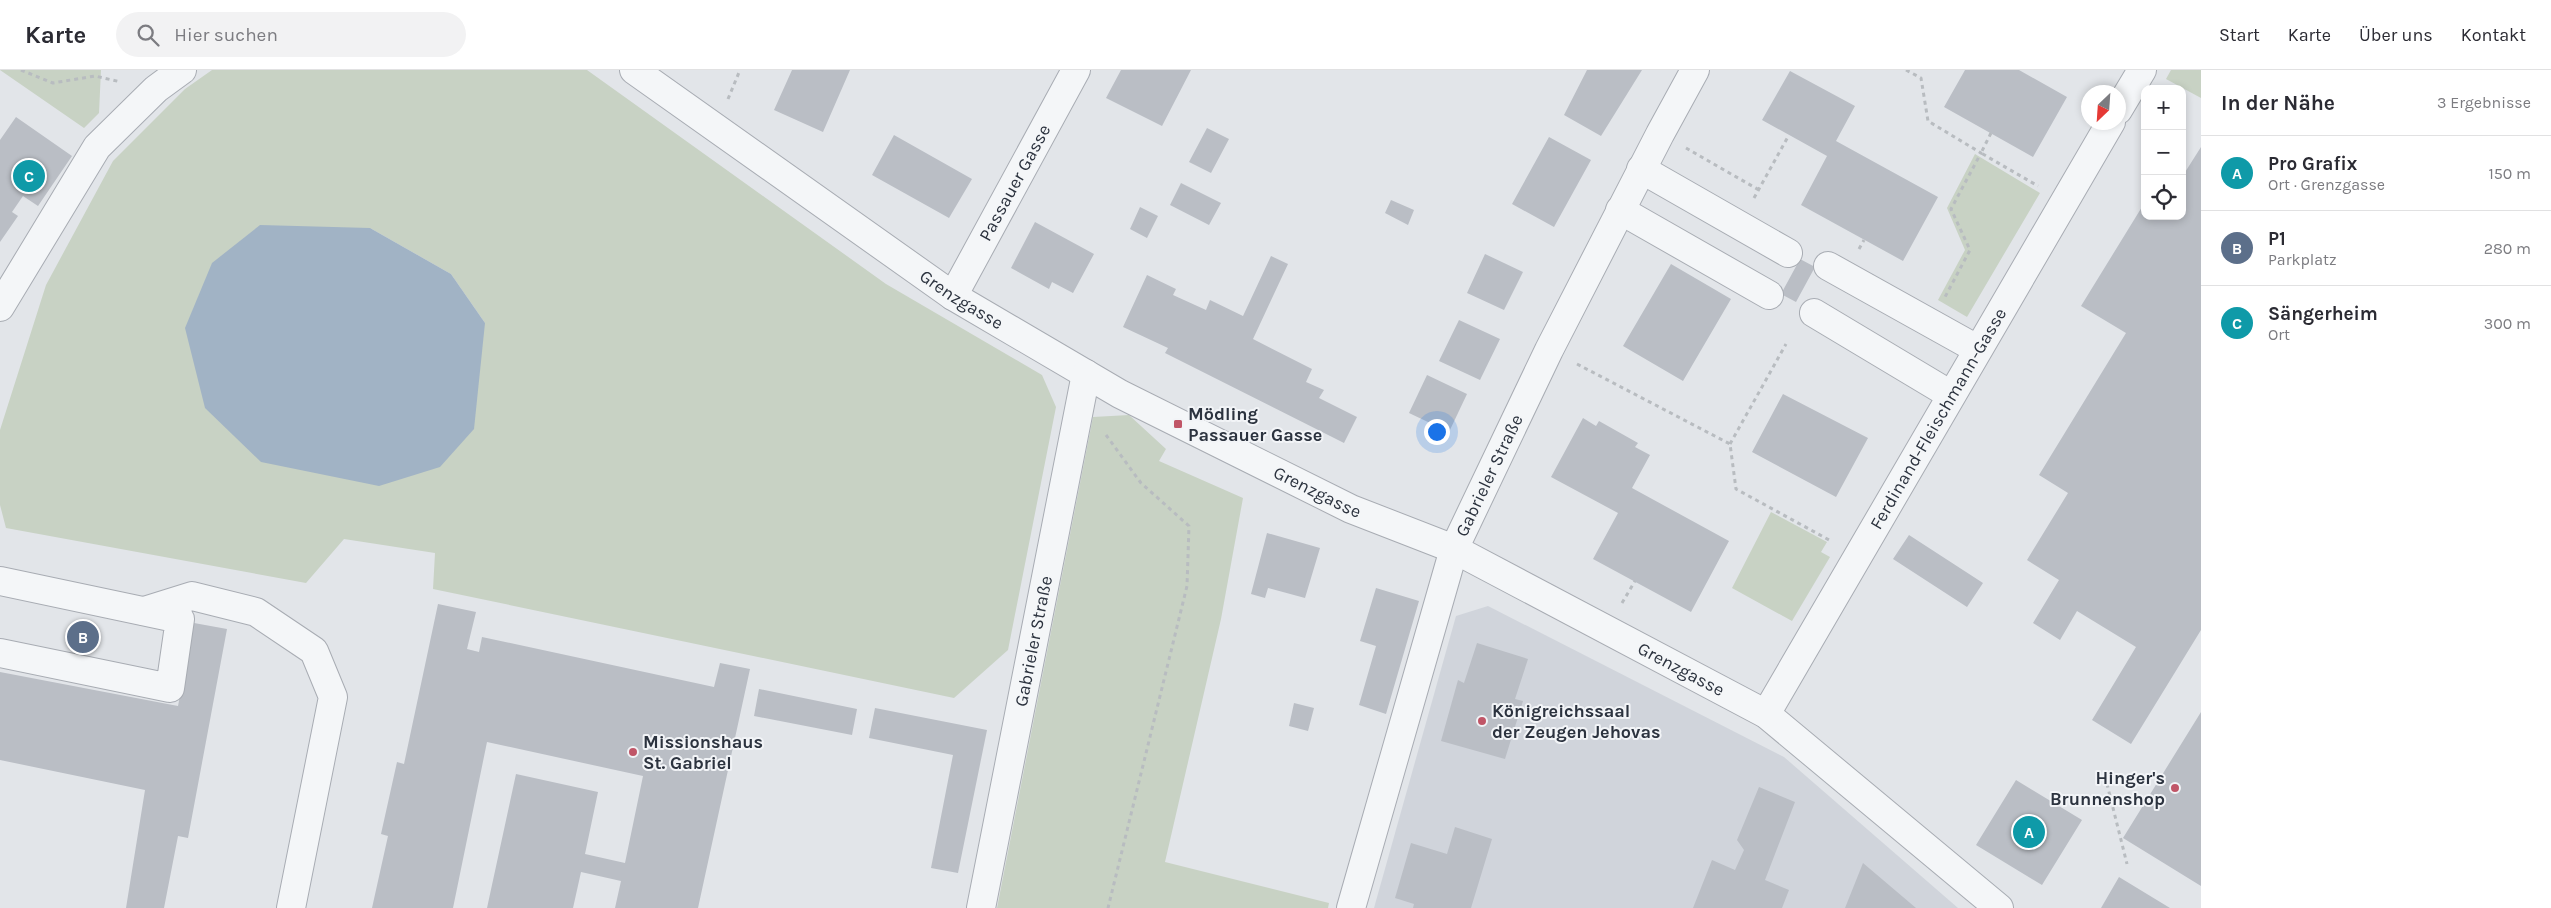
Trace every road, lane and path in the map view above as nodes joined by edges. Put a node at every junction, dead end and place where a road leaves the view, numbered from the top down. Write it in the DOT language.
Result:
graph roads {
  1 [pos="21,70"];
  2 [pos="182,70"];
  3 [pos="634,70"];
  4 [pos="740,70"];
  5 [pos="1076,70"];
  6 [pos="1695,70"];
  7 [pos="1906,70"];
  8 [pos="2142,70"];
  9 [pos="156,89"];
  10 [pos="2126,97"];
  11 [pos="727,101"];
  12 [pos="2106,130"];
  13 [pos="1991,133"];
  14 [pos="1660,134"];
  15 [pos="1981,152"];
  16 [pos="1641,170"];
  17 [pos="1759,190"];
  18 [pos="2065,201"];
  19 [pos="1620,210"];
  20 [pos="1788,253"];
  21 [pos="1828,266"];
  22 [pos="1769,295"];
  23 [pos="953,296"];
  24 [pos="1943,300"];
  25 [pos="0,308"];
  26 [pos="1814,313"];
  27 [pos="1786,344"];
  28 [pos="1977,349"];
  29 [pos="1549,350"];
  30 [pos="1086,374"];
  31 [pos="1951,394"];
  32 [pos="1106,435"];
  33 [pos="1730,444"];
  34 [pos="1454,549"];
  35 [pos="1857,555"];
  36 [pos="0,581"];
  37 [pos="144,611"];
  38 [pos="0,653"];
  39 [pos="1766,714"];
  40 [pos="2105,776"];
  41 [pos="2127,864"];
  42 [pos="291,908"];
  43 [pos="981,908"];
  44 [pos="1108,908"];
  45 [pos="1351,908"];
  46 [pos="1999,908"];
  1 -- 9 [label="path"];
  2 -- 9 [label="street"];
  3 -- 23 [label="street, Grenzgasse"];
  4 -- 11 [label="path"];
  5 -- 23 [label="street, Passauer Gasse"];
  6 -- 14 [label="street, Gabrieler Straße"];
  7 -- 15 [label="path"];
  8 -- 10 [label="street"];
  9 -- 25 [label="street"];
  12 -- 18 [label="street, Ferdinand-Fleischmann-Gasse"];
  13 -- 15 [label="path"];
  14 -- 16 [label="street, Gabrieler Straße"];
  14 -- 17 [label="path"];
  15 -- 18 [label="path"];
  15 -- 24 [label="path"];
  16 -- 19 [label="street, Gabrieler Straße"];
  16 -- 20 [label="street"];
  18 -- 28 [label="street, Ferdinand-Fleischmann-Gasse"];
  19 -- 22 [label="street"];
  19 -- 29 [label="street, Gabrieler Straße"];
  21 -- 28 [label="street"];
  23 -- 30 [label="street, Grenzgasse"];
  26 -- 31 [label="street"];
  27 -- 33 [label="path"];
  28 -- 31 [label="street, Ferdinand-Fleischmann-Gasse"];
  29 -- 33 [label="path"];
  29 -- 34 [label="street, Gabrieler Straße"];
  30 -- 34 [label="street, Grenzgasse"];
  30 -- 43 [label="street, Gabrieler Straße"];
  31 -- 35 [label="street, Ferdinand-Fleischmann-Gasse"];
  32 -- 44 [label="path"];
  33 -- 35 [label="path"];
  34 -- 39 [label="street, Grenzgasse"];
  34 -- 45 [label="street, Gabrieler Straße"];
  35 -- 39 [label="street, Ferdinand-Fleischmann-Gasse"];
  36 -- 37 [label="street"];
  37 -- 38 [label="street"];
  37 -- 42 [label="street"];
  39 -- 46 [label="street, Grenzgasse"];
  40 -- 41 [label="path"];
}
